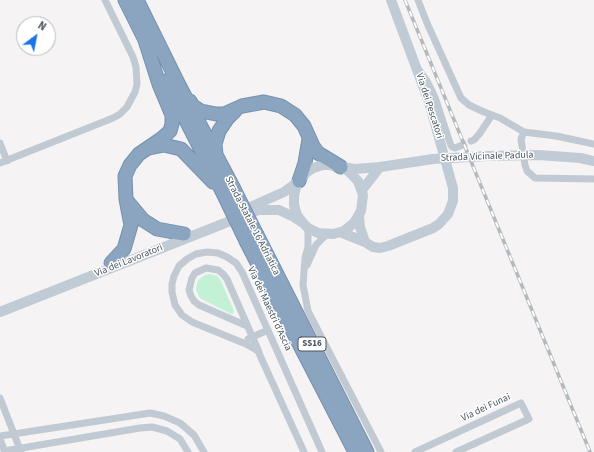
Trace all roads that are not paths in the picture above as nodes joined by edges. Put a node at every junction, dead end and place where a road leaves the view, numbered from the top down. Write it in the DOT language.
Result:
graph roads {
  1 [pos="105,0"];
  2 [pos="125,0"];
  3 [pos="137,0"];
  4 [pos="391,0"];
  5 [pos="418,0"];
  6 [pos="144,37"];
  7 [pos="417,67"];
  8 [pos="180,87"];
  9 [pos="242,106"];
  10 [pos="492,115"];
  11 [pos="524,132"];
  12 [pos="309,139"];
  13 [pos="471,141"];
  14 [pos="0,143"];
  15 [pos="594,144"];
  16 [pos="460,146"];
  17 [pos="148,148"];
  18 [pos="216,155"];
  19 [pos="594,161"];
  20 [pos="4,162"];
  21 [pos="341,167"];
  22 [pos="380,167"];
  23 [pos="594,179"];
  24 [pos="299,181"];
  25 [pos="228,189"];
  26 [pos="362,190"];
  27 [pos="126,199"];
  28 [pos="256,208"];
  29 [pos="359,216"];
  30 [pos="306,226"];
  31 [pos="340,232"];
  32 [pos="184,234"];
  33 [pos="327,234"];
  34 [pos="252,239"];
  35 [pos="364,242"];
  36 [pos="111,263"];
  37 [pos="305,269"];
  38 [pos="0,307"];
  39 [pos="0,312"];
  40 [pos="247,326"];
  41 [pos="268,330"];
  42 [pos="252,337"];
  43 [pos="241,342"];
  44 [pos="260,356"];
  45 [pos="0,398"];
  46 [pos="14,434"];
  47 [pos="0,436"];
  48 [pos="0,439"];
  49 [pos="21,450"];
  50 [pos="5,452"];
  51 [pos="188,452"];
  52 [pos="204,452"];
  53 [pos="304,452"];
  54 [pos="322,452"];
  55 [pos="355,452"];
  56 [pos="367,452"];
  57 [pos="381,452"];
  58 [pos="415,452"];
  59 [pos="456,452"];
  1 -- 20 [label="street"];
  2 -- 6 [label="highway, Strada Statale 16 Adriatica / SS16"];
  3 -- 8 [label="highway, Strada Statale 16 Adriatica / SS16"];
  4 -- 7 [label="main road, Via dei Pescatori"];
  5 -- 10 [label="street"];
  6 -- 17 [label="highway"];
  6 -- 25 [label="highway, Strada Statale 16 Adriatica / SS16"];
  7 -- 16 [label="street"];
  7 -- 35 [label="main road, Via dei Pescatori"];
  8 -- 9 [label="highway"];
  8 -- 18 [label="highway, Strada Statale 16 Adriatica / SS16"];
  9 -- 12 [label="highway"];
  9 -- 18 [label="highway"];
  10 -- 11 [label="street"];
  10 -- 13 [label="street"];
  11 -- 15 [label="street"];
  11 -- 23 [label="street"];
  12 -- 21 [label="highway"];
  12 -- 24 [label="highway"];
  14 -- 20 [label="street"];
  17 -- 25 [label="highway"];
  17 -- 27 [label="highway"];
  18 -- 25 [label="highway, Strada Statale 16 Adriatica / SS16"];
  19 -- 22 [label="main road, Strada Vicinale Padula, bridge"];
  21 -- 22 [label="main road, Strada Vicinale Padula"];
  21 -- 24 [label="main road, Strada Vicinale Padula"];
  21 -- 26 [label="main road"];
  22 -- 26 [label="main road"];
  24 -- 28 [label="main road, Strada Vicinale Padula"];
  24 -- 30 [label="main road"];
  25 -- 34 [label="highway, Strada Statale 16 Adriatica / SS16, bridge"];
  26 -- 29 [label="main road"];
  27 -- 32 [label="highway"];
  27 -- 36 [label="highway"];
  28 -- 30 [label="main road"];
  28 -- 32 [label="main road, Via dei Lavoratori"];
  28 -- 39 [label="main road, Via dei Lavoratori"];
  29 -- 31 [label="main road"];
  29 -- 35 [label="main road"];
  30 -- 33 [label="main road"];
  30 -- 37 [label="street"];
  31 -- 33 [label="main road"];
  31 -- 35 [label="main road, Via dei Pescatori"];
  32 -- 36 [label="main road, Via dei Lavoratori"];
  33 -- 37 [label="street"];
  34 -- 55 [label="highway, Strada Statale 16 Adriatica / SS16"];
  34 -- 56 [label="highway, Strada Statale 16 Adriatica / SS16"];
  36 -- 38 [label="main road, Via dei Lavoratori"];
  37 -- 57 [label="street"];
  40 -- 40 [label="street"];
  40 -- 42 [label="street"];
  41 -- 42 [label="street"];
  41 -- 43 [label="street, Via dei Maestri d’Ascia"];
  41 -- 54 [label="street, Via dei Maestri d’Ascia"];
  42 -- 43 [label="street"];
  42 -- 44 [label="street"];
  43 -- 44 [label="street, Via dei Maestri d’Ascia"];
  44 -- 53 [label="street, Via dei Maestri d’Ascia"];
  45 -- 46 [label="street"];
  46 -- 47 [label="street"];
  46 -- 49 [label="street"];
  46 -- 52 [label="street"];
  48 -- 50 [label="street"];
  49 -- 50 [label="street"];
  49 -- 51 [label="street"];
  58 -- 59 [label="street, Via dei Funai"];
}
